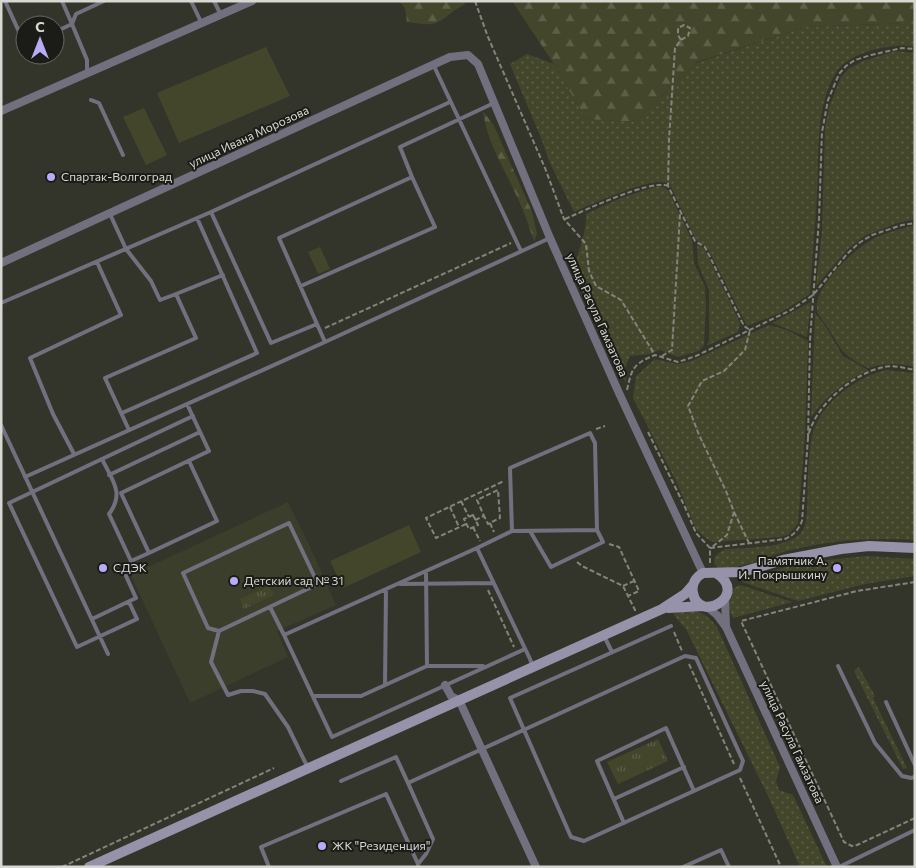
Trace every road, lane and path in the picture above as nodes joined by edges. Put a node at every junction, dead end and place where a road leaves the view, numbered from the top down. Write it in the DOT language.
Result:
graph roads {
  1 [pos="5,1"];
  2 [pos="62,1"];
  3 [pos="104,1"];
  4 [pos="191,1"];
  5 [pos="214,1"];
  6 [pos="252,1"];
  7 [pos="476,1"];
  8 [pos="221,16"];
  9 [pos="15,23"];
  10 [pos="72,24"];
  11 [pos="202,24"];
  12 [pos="65,27"];
  13 [pos="681,40"];
  14 [pos="915,49"];
  15 [pos="433,64"];
  16 [pos="478,64"];
  17 [pos="90,73"];
  18 [pos="91,100"];
  19 [pos="450,102"];
  20 [pos="494,103"];
  21 [pos="1,111"];
  22 [pos="458,120"];
  23 [pos="124,155"];
  24 [pos="412,177"];
  25 [pos="668,186"];
  26 [pos="680,211"];
  27 [pos="210,212"];
  28 [pos="110,214"];
  29 [pos="197,218"];
  30 [pos="564,219"];
  31 [pos="915,222"];
  32 [pos="550,238"];
  33 [pos="516,241"];
  34 [pos="126,249"];
  35 [pos="521,251"];
  36 [pos="97,262"];
  37 [pos="1,263"];
  38 [pos="223,275"];
  39 [pos="301,286"];
  40 [pos="176,294"];
  41 [pos="814,295"];
  42 [pos="1,303"];
  43 [pos="316,324"];
  44 [pos="319,330"];
  45 [pos="750,330"];
  46 [pos="325,342"];
  47 [pos="655,355"];
  48 [pos="662,356"];
  49 [pos="915,370"];
  50 [pos="619,393"];
  51 [pos="187,404"];
  52 [pos="122,413"];
  53 [pos="192,416"];
  54 [pos="1,425"];
  55 [pos="605,426"];
  56 [pos="646,429"];
  57 [pos="129,430"];
  58 [pos="200,432"];
  59 [pos="590,433"];
  60 [pos="808,438"];
  61 [pos="74,454"];
  62 [pos="102,459"];
  63 [pos="189,461"];
  64 [pos="109,475"];
  65 [pos="25,477"];
  66 [pos="511,478"];
  67 [pos="485,490"];
  68 [pos="32,492"];
  69 [pos="119,493"];
  70 [pos="487,495"];
  71 [pos="462,501"];
  72 [pos="450,507"];
  73 [pos="734,512"];
  74 [pos="484,516"];
  75 [pos="469,517"];
  76 [pos="476,520"];
  77 [pos="490,523"];
  78 [pos="466,524"];
  79 [pos="459,527"];
  80 [pos="473,527"];
  81 [pos="512,530"];
  82 [pos="597,530"];
  83 [pos="530,531"];
  84 [pos="497,538"];
  85 [pos="602,542"];
  86 [pos="749,543"];
  87 [pos="482,545"];
  88 [pos="711,547"];
  89 [pos="477,548"];
  90 [pos="915,548"];
  91 [pos="149,553"];
  92 [pos="572,557"];
  93 [pos="131,561"];
  94 [pos="761,567"];
  95 [pos="426,571"];
  96 [pos="710,573"];
  97 [pos="634,581"];
  98 [pos="915,582"];
  99 [pos="426,583"];
  100 [pos="484,583"];
  101 [pos="493,583"];
  102 [pos="398,584"];
  103 [pos="623,586"];
  104 [pos="692,586"];
  105 [pos="386,589"];
  106 [pos="726,595"];
  107 [pos="628,596"];
  108 [pos="128,602"];
  109 [pos="705,606"];
  110 [pos="270,607"];
  111 [pos="642,607"];
  112 [pos="662,609"];
  113 [pos="92,619"];
  114 [pos="671,626"];
  115 [pos="726,626"];
  116 [pos="219,631"];
  117 [pos="284,634"];
  118 [pos="604,635"];
  119 [pos="100,636"];
  120 [pos="524,649"];
  121 [pos="612,652"];
  122 [pos="516,653"];
  123 [pos="108,654"];
  124 [pos="685,656"];
  125 [pos="427,666"];
  126 [pos="486,666"];
  127 [pos="838,666"];
  128 [pos="533,667"];
  129 [pos="385,685"];
  130 [pos="445,685"];
  131 [pos="313,696"];
  132 [pos="459,700"];
  133 [pos="886,702"];
  134 [pos="525,731"];
  135 [pos="482,750"];
  136 [pos="915,766"];
  137 [pos="684,767"];
  138 [pos="274,768"];
  139 [pos="308,768"];
  140 [pos="738,771"];
  141 [pos="915,777"];
  142 [pos="341,781"];
  143 [pos="408,783"];
  144 [pos="694,791"];
  145 [pos="614,799"];
  146 [pos="915,818"];
  147 [pos="624,823"];
  148 [pos="915,830"];
  149 [pos="418,865"];
  150 [pos="62,867"];
  151 [pos="89,867"];
  152 [pos="269,867"];
  153 [pos="536,867"];
  154 [pos="683,867"];
  155 [pos="728,867"];
  156 [pos="780,867"];
  157 [pos="838,867"];
  1 -- 9 [label="lane"];
  2 -- 10 [label="lane"];
  3 -- 10 [label="lane"];
  4 -- 11 [label="lane"];
  5 -- 8 [label="lane"];
  6 -- 8 [label="street"];
  7 -- 30 [label="path"];
  8 -- 11 [label="street"];
  10 -- 12 [label="lane"];
  10 -- 17 [label="lane"];
  11 -- 17 [label="street"];
  13 -- 13 [label="path"];
  13 -- 25 [label="path"];
  14 -- 41 [label="path"];
  15 -- 16 [label="street, улица Ивана Морозова"];
  15 -- 19 [label="lane"];
  15 -- 28 [label="street, улица Ивана Морозова"];
  16 -- 20 [label="street, улица Расула Гамзатова"];
  17 -- 21 [label="street"];
  18 -- 23 [label="lane"];
  19 -- 22 [label="lane"];
  19 -- 27 [label="lane"];
  20 -- 22 [label="lane"];
  20 -- 32 [label="street, улица Расула Гамзатова"];
  22 -- 24 [label="lane"];
  22 -- 33 [label="lane"];
  24 -- 39 [label="lane"];
  24 -- 39 [label="lane"];
  25 -- 26 [label="path"];
  25 -- 30 [label="path"];
  26 -- 45 [label="path"];
  26 -- 48 [label="path"];
  27 -- 29 [label="lane"];
  27 -- 43 [label="lane"];
  28 -- 34 [label="lane"];
  28 -- 37 [label="street, улица Ивана Морозова"];
  29 -- 34 [label="lane"];
  29 -- 38 [label="lane"];
  30 -- 47 [label="path"];
  31 -- 41 [label="path"];
  32 -- 35 [label="lane"];
  32 -- 50 [label="street, улица Расула Гамзатова"];
  33 -- 35 [label="lane"];
  33 -- 44 [label="path"];
  34 -- 36 [label="lane"];
  34 -- 40 [label="lane"];
  35 -- 46 [label="lane"];
  36 -- 42 [label="lane"];
  36 -- 61 [label="lane"];
  38 -- 40 [label="lane"];
  38 -- 52 [label="lane"];
  39 -- 43 [label="lane"];
  40 -- 52 [label="lane"];
  41 -- 45 [label="path"];
  41 -- 60 [label="path"];
  43 -- 44 [label="lane"];
  44 -- 46 [label="lane"];
  45 -- 48 [label="path"];
  45 -- 73 [label="path"];
  46 -- 51 [label="lane"];
  47 -- 48 [label="path"];
  47 -- 50 [label="path"];
  49 -- 60 [label="path"];
  50 -- 96 [label="street, улица Расула Гамзатова"];
  51 -- 53 [label="lane"];
  51 -- 57 [label="lane"];
  52 -- 57 [label="lane"];
  53 -- 58 [label="lane"];
  53 -- 62 [label="lane"];
  54 -- 65 [label="lane"];
  55 -- 59 [label="path"];
  56 -- 88 [label="path"];
  57 -- 61 [label="lane"];
  58 -- 63 [label="lane"];
  58 -- 64 [label="lane"];
  59 -- 66 [label="lane"];
  59 -- 82 [label="lane"];
  60 -- 86 [label="path"];
  61 -- 65 [label="lane"];
  62 -- 64 [label="lane"];
  62 -- 68 [label="lane"];
  63 -- 69 [label="lane"];
  63 -- 91 [label="lane"];
  64 -- 69 [label="lane"];
  65 -- 68 [label="lane"];
  66 -- 67 [label="path"];
  66 -- 81 [label="lane"];
  67 -- 70 [label="path"];
  67 -- 71 [label="path"];
  68 -- 113 [label="lane"];
  68 -- 119 [label="lane"];
  69 -- 91 [label="lane"];
  69 -- 93 [label="lane"];
  70 -- 74 [label="path"];
  70 -- 77 [label="path"];
  71 -- 72 [label="path"];
  71 -- 75 [label="path"];
  72 -- 79 [label="path"];
  72 -- 79 [label="path"];
  73 -- 86 [label="path"];
  73 -- 88 [label="path"];
  74 -- 76 [label="path"];
  74 -- 77 [label="path"];
  75 -- 76 [label="path"];
  75 -- 78 [label="path"];
  76 -- 80 [label="path"];
  77 -- 84 [label="path"];
  78 -- 79 [label="path"];
  78 -- 80 [label="path"];
  80 -- 87 [label="path"];
  81 -- 83 [label="lane"];
  81 -- 84 [label="lane"];
  82 -- 83 [label="lane"];
  82 -- 85 [label="lane"];
  83 -- 92 [label="lane"];
  84 -- 87 [label="lane"];
  85 -- 92 [label="lane"];
  85 -- 97 [label="path"];
  86 -- 88 [label="path"];
  87 -- 89 [label="lane"];
  88 -- 96 [label="path"];
  89 -- 95 [label="lane"];
  89 -- 101 [label="lane"];
  90 -- 94 [label="main road"];
  91 -- 93 [label="lane"];
  92 -- 103 [label="path"];
  93 -- 108 [label="lane"];
  94 -- 96 [label="main road"];
  94 -- 106 [label="main road"];
  95 -- 99 [label="lane"];
  95 -- 102 [label="lane"];
  96 -- 104 [label="main road"];
  96 -- 106 [label="main road"];
  97 -- 103 [label="path"];
  97 -- 107 [label="path"];
  98 -- 146 [label="path"];
  99 -- 100 [label="lane"];
  99 -- 102 [label="lane"];
  99 -- 125 [label="lane"];
  100 -- 101 [label="lane"];
  100 -- 122 [label="path"];
  101 -- 120 [label="lane"];
  102 -- 105 [label="lane"];
  103 -- 107 [label="path"];
  104 -- 109 [label="main road"];
  104 -- 112 [label="main road"];
  105 -- 117 [label="lane"];
  105 -- 129 [label="lane"];
  106 -- 109 [label="main road"];
  106 -- 115 [label="street, улица Расула Гамзатова"];
  107 -- 111 [label="path"];
  108 -- 113 [label="lane"];
  108 -- 119 [label="lane"];
  109 -- 112 [label="main road"];
  109 -- 115 [label="street, улица Расула Гамзатова"];
  110 -- 116 [label="lane"];
  110 -- 116 [label="lane"];
  110 -- 117 [label="lane"];
  112 -- 118 [label="main road"];
  113 -- 119 [label="lane"];
  114 -- 121 [label="lane"];
  114 -- 124 [label="path"];
  115 -- 157 [label="street, улица Расула Гамзатова"];
  116 -- 139 [label="lane"];
  117 -- 131 [label="lane"];
  118 -- 121 [label="lane"];
  118 -- 128 [label="main road"];
  119 -- 123 [label="lane"];
  120 -- 122 [label="lane"];
  120 -- 128 [label="lane"];
  121 -- 134 [label="lane"];
  122 -- 126 [label="lane"];
  124 -- 134 [label="lane"];
  124 -- 140 [label="path"];
  124 -- 140 [label="lane"];
  125 -- 126 [label="lane"];
  125 -- 129 [label="lane"];
  126 -- 130 [label="lane"];
  127 -- 141 [label="lane"];
  128 -- 132 [label="main road"];
  129 -- 131 [label="lane"];
  130 -- 131 [label="lane"];
  130 -- 132 [label="street"];
  132 -- 135 [label="street"];
  132 -- 139 [label="main road"];
  133 -- 136 [label="lane"];
  134 -- 135 [label="lane"];
  134 -- 147 [label="lane"];
  135 -- 143 [label="lane"];
  135 -- 153 [label="street"];
  137 -- 144 [label="lane"];
  137 -- 145 [label="lane"];
  137 -- 145 [label="lane"];
  138 -- 150 [label="path"];
  139 -- 151 [label="main road"];
  140 -- 144 [label="lane"];
  140 -- 156 [label="path"];
  142 -- 143 [label="lane"];
  143 -- 149 [label="lane"];
  144 -- 147 [label="lane"];
  145 -- 147 [label="lane"];
  148 -- 157 [label="lane"];
  149 -- 152 [label="lane"];
  154 -- 155 [label="lane"];
}
